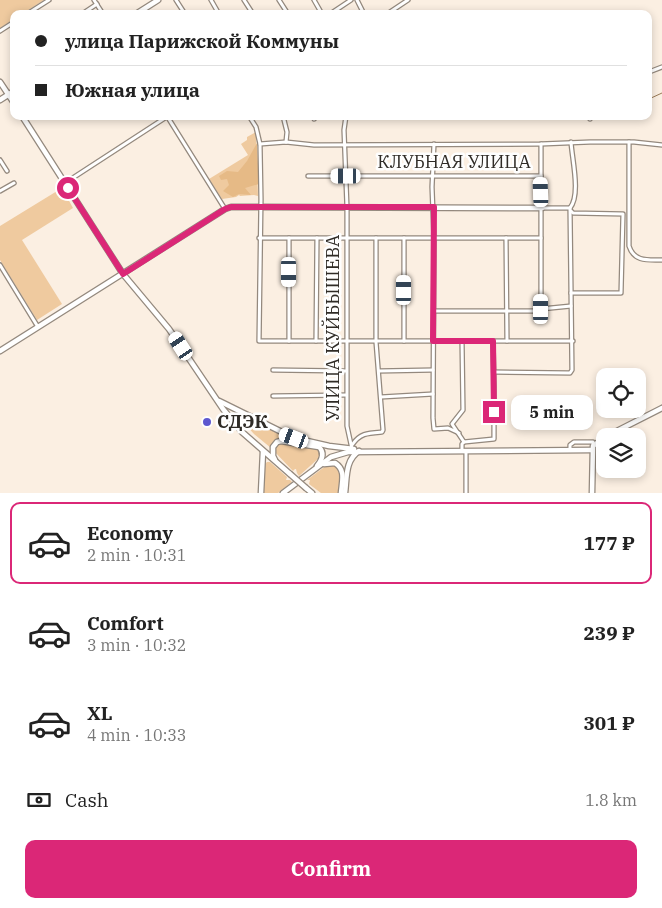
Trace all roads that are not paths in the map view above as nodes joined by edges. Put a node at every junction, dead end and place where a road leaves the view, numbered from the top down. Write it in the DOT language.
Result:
graph roads {
  1 [pos="49,0"];
  2 [pos="94,0"];
  3 [pos="158,0"];
  4 [pos="351,0"];
  5 [pos="408,0"];
  6 [pos="96,4"];
  7 [pos="33,10"];
  8 [pos="88,10"];
  9 [pos="100,10"];
  10 [pos="142,10"];
  11 [pos="336,10"];
  12 [pos="392,10"];
  13 [pos="0,82"];
  14 [pos="8,95"];
  15 [pos="10,98"];
  16 [pos="0,100"];
  17 [pos="25,120"];
  18 [pos="161,120"];
  19 [pos="169,120"];
  20 [pos="252,120"];
  21 [pos="284,120"];
  22 [pos="345,120"];
  23 [pos="286,142"];
  24 [pos="571,142"];
  25 [pos="629,142"];
  26 [pos="260,144"];
  27 [pos="434,144"];
  28 [pos="542,144"];
  29 [pos="662,145"];
  30 [pos="346,146"];
  31 [pos="0,160"];
  32 [pos="0,169"];
  33 [pos="308,176"];
  34 [pos="346,176"];
  35 [pos="433,176"];
  36 [pos="541,176"];
  37 [pos="14,183"];
  38 [pos="65,183"];
  39 [pos="0,191"];
  40 [pos="260,207"];
  41 [pos="347,207"];
  42 [pos="434,207"];
  43 [pos="542,208"];
  44 [pos="570,208"];
  45 [pos="225,209"];
  46 [pos="259,238"];
  47 [pos="289,238"];
  48 [pos="317,238"];
  49 [pos="347,238"];
  50 [pos="376,238"];
  51 [pos="404,238"];
  52 [pos="434,238"];
  53 [pos="506,238"];
  54 [pos="541,238"];
  55 [pos="662,260"];
  56 [pos="0,266"];
  57 [pos="123,274"];
  58 [pos="571,292"];
  59 [pos="571,306"];
  60 [pos="541,310"];
  61 [pos="434,311"];
  62 [pos="506,311"];
  63 [pos="38,327"];
  64 [pos="289,341"];
  65 [pos="316,341"];
  66 [pos="433,341"];
  67 [pos="462,341"];
  68 [pos="493,341"];
  69 [pos="507,341"];
  70 [pos="573,341"];
  71 [pos="346,342"];
  72 [pos="376,342"];
  73 [pos="404,342"];
  74 [pos="0,351"];
  75 [pos="273,370"];
  76 [pos="433,370"];
  77 [pos="346,371"];
  78 [pos="379,371"];
  79 [pos="494,372"];
  80 [pos="433,394"];
  81 [pos="346,395"];
  82 [pos="273,396"];
  83 [pos="381,397"];
  84 [pos="216,400"];
  85 [pos="662,408"];
  86 [pos="623,428"];
  87 [pos="459,433"];
  88 [pos="464,442"];
  89 [pos="596,444"];
  90 [pos="593,446"];
  91 [pos="352,447"];
  92 [pos="360,450"];
  93 [pos="570,450"];
  94 [pos="264,451"];
  95 [pos="464,451"];
  96 [pos="276,462"];
  97 [pos="318,467"];
  98 [pos="311,472"];
  99 [pos="260,493"];
  100 [pos="283,493"];
  101 [pos="312,493"];
  102 [pos="341,493"];
  103 [pos="345,493"];
  104 [pos="466,493"];
  105 [pos="592,493"];
  1 -- 7 [label="street"];
  2 -- 6 [label="street"];
  3 -- 10 [label="main road"];
  4 -- 11 [label="street"];
  5 -- 12 [label="street"];
  6 -- 8 [label="street"];
  6 -- 9 [label="street"];
  13 -- 14 [label="main road"];
  14 -- 15 [label="main road"];
  14 -- 16 [label="main road"];
  17 -- 38 [label="main road"];
  18 -- 38 [label="street"];
  19 -- 45 [label="street"];
  20 -- 26 [label="street"];
  21 -- 23 [label="street"];
  22 -- 30 [label="street, УЛИЦА КУЙБЫШЕВА"];
  23 -- 26 [label="street"];
  23 -- 30 [label="street"];
  24 -- 25 [label="street"];
  24 -- 28 [label="street"];
  24 -- 44 [label="street"];
  25 -- 29 [label="street"];
  25 -- 55 [label="street"];
  26 -- 40 [label="street"];
  27 -- 28 [label="street"];
  27 -- 30 [label="street"];
  27 -- 35 [label="street"];
  28 -- 36 [label="street, КЛУБНАЯ УЛИЦА"];
  30 -- 34 [label="street, УЛИЦА КУЙБЫШЕВА"];
  31 -- 32 [label="street"];
  33 -- 34 [label="street, КЛУБНАЯ УЛИЦА"];
  34 -- 35 [label="street, КЛУБНАЯ УЛИЦА"];
  34 -- 41 [label="street, УЛИЦА КУЙБЫШЕВА"];
  35 -- 36 [label="street, КЛУБНАЯ УЛИЦА"];
  35 -- 42 [label="street"];
  36 -- 43 [label="street, КЛУБНАЯ УЛИЦА"];
  37 -- 39 [label="street"];
  38 -- 57 [label="main road"];
  40 -- 41 [label="main road"];
  40 -- 45 [label="main road"];
  40 -- 46 [label="street"];
  41 -- 42 [label="main road"];
  41 -- 49 [label="street, УЛИЦА КУЙБЫШЕВА"];
  42 -- 43 [label="main road"];
  42 -- 52 [label="street"];
  43 -- 44 [label="street"];
  43 -- 54 [label="street, КЛУБНАЯ УЛИЦА"];
  44 -- 58 [label="street"];
  44 -- 58 [label="street"];
  45 -- 57 [label="main road"];
  46 -- 47 [label="street"];
  46 -- 64 [label="street"];
  47 -- 48 [label="street"];
  47 -- 64 [label="street"];
  48 -- 49 [label="street"];
  48 -- 65 [label="street"];
  49 -- 50 [label="street"];
  49 -- 71 [label="street, УЛИЦА КУЙБЫШЕВА"];
  50 -- 51 [label="street"];
  50 -- 72 [label="street"];
  51 -- 52 [label="street"];
  51 -- 73 [label="street"];
  52 -- 53 [label="street"];
  52 -- 61 [label="street"];
  53 -- 54 [label="street"];
  53 -- 62 [label="street"];
  54 -- 60 [label="street, КЛУБНАЯ УЛИЦА"];
  56 -- 63 [label="street"];
  57 -- 63 [label="main road"];
  57 -- 84 [label="main road"];
  58 -- 59 [label="street"];
  59 -- 60 [label="street"];
  59 -- 70 [label="street"];
  60 -- 62 [label="street"];
  61 -- 62 [label="street"];
  61 -- 66 [label="street"];
  62 -- 69 [label="street"];
  63 -- 74 [label="main road"];
  64 -- 65 [label="street"];
  65 -- 71 [label="street"];
  66 -- 67 [label="street"];
  66 -- 73 [label="street"];
  66 -- 76 [label="street"];
  67 -- 68 [label="street"];
  67 -- 87 [label="street"];
  68 -- 69 [label="street"];
  68 -- 79 [label="street"];
  69 -- 70 [label="street"];
  70 -- 79 [label="street"];
  71 -- 72 [label="street"];
  71 -- 77 [label="street, УЛИЦА КУЙБЫШЕВА"];
  72 -- 73 [label="street"];
  72 -- 78 [label="street"];
  75 -- 77 [label="street"];
  76 -- 78 [label="street"];
  76 -- 80 [label="street"];
  77 -- 81 [label="street, УЛИЦА КУЙБЫШЕВА"];
  78 -- 83 [label="street"];
  79 -- 88 [label="street"];
  80 -- 83 [label="street"];
  80 -- 87 [label="street"];
  81 -- 82 [label="street"];
  81 -- 91 [label="street, УЛИЦА КУЙБЫШЕВА"];
  83 -- 91 [label="street"];
  84 -- 91 [label="main road"];
  84 -- 94 [label="main road"];
  85 -- 86 [label="main road"];
  87 -- 88 [label="street"];
  88 -- 95 [label="street"];
  89 -- 90 [label="main road"];
  90 -- 93 [label="main road"];
  90 -- 93 [label="street"];
  90 -- 105 [label="main road"];
  91 -- 92 [label="main road"];
  92 -- 95 [label="main road"];
  92 -- 97 [label="main road"];
  92 -- 103 [label="main road"];
  93 -- 95 [label="main road"];
  94 -- 96 [label="main road"];
  94 -- 99 [label="main road"];
  95 -- 104 [label="street"];
  96 -- 98 [label="main road"];
  96 -- 101 [label="main road, bridge"];
  97 -- 98 [label="main road"];
  97 -- 102 [label="main road"];
  98 -- 100 [label="main road"];
}
